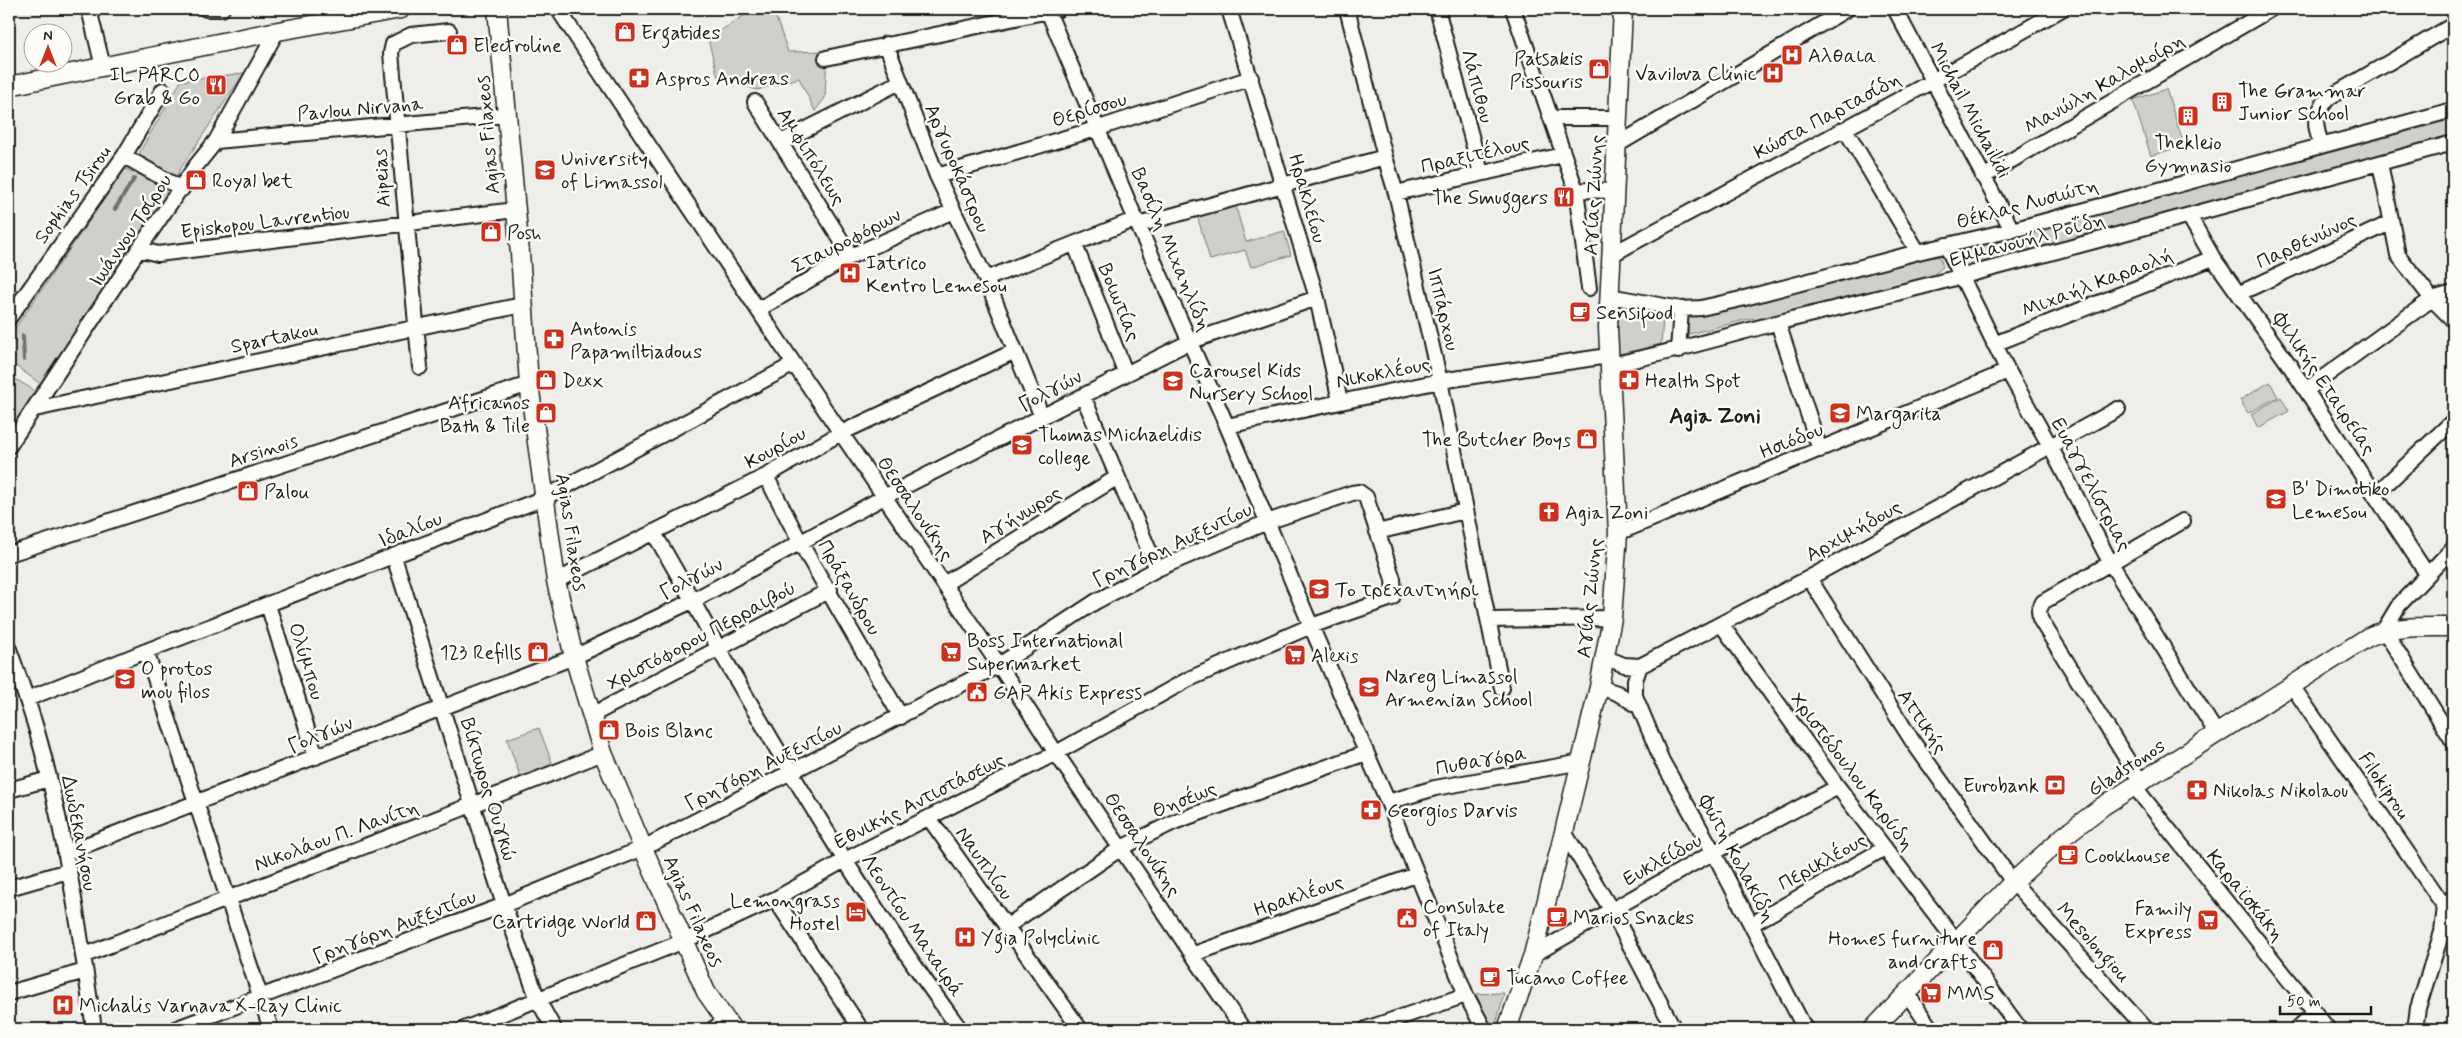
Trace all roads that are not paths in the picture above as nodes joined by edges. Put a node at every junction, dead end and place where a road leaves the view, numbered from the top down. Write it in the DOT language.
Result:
graph roads {
  1 [pos="89,9"];
  2 [pos="206,9"];
  3 [pos="222,9"];
  4 [pos="401,9"];
  5 [pos="497,9"];
  6 [pos="558,9"];
  7 [pos="1051,9"];
  8 [pos="1229,9"];
  9 [pos="1347,9"];
  10 [pos="1437,9"];
  11 [pos="1513,9"];
  12 [pos="1624,9"];
  13 [pos="1847,9"];
  14 [pos="1895,9"];
  15 [pos="2062,9"];
  16 [pos="2271,9"];
  17 [pos="2453,25"];
  18 [pos="277,31"];
  19 [pos="449,31"];
  20 [pos="886,44"];
  21 [pos="826,58"];
  22 [pos="103,67"];
  23 [pos="1251,78"];
  24 [pos="900,82"];
  25 [pos="1933,83"];
  26 [pos="9,86"];
  27 [pos="163,90"];
  28 [pos="755,102"];
  29 [pos="2453,110"];
  30 [pos="508,115"];
  31 [pos="1552,118"];
  32 [pos="1618,118"];
  33 [pos="398,125"];
  34 [pos="1098,128"];
  35 [pos="1845,129"];
  36 [pos="216,141"];
  37 [pos="781,142"];
  38 [pos="2453,143"];
  39 [pos="1616,145"];
  40 [pos="2321,146"];
  41 [pos="1563,155"];
  42 [pos="124,156"];
  43 [pos="1385,157"];
  44 [pos="2380,163"];
  45 [pos="1481,173"];
  46 [pos="937,176"];
  47 [pos="1983,177"];
  48 [pos="1284,183"];
  49 [pos="182,189"];
  50 [pos="1576,190"];
  51 [pos="1614,191"];
  52 [pos="1396,193"];
  53 [pos="515,210"];
  54 [pos="953,211"];
  55 [pos="2189,216"];
  56 [pos="1137,222"];
  57 [pos="2390,223"];
  58 [pos="405,224"];
  59 [pos="2012,230"];
  60 [pos="1075,245"];
  61 [pos="1946,245"];
  62 [pos="139,249"];
  63 [pos="1918,252"];
  64 [pos="851,256"];
  65 [pos="1610,256"];
  66 [pos="2213,258"];
  67 [pos="1961,278"];
  68 [pos="986,279"];
  69 [pos="1589,288"];
  70 [pos="2240,293"];
  71 [pos="2453,293"];
  72 [pos="1609,296"];
  73 [pos="1317,298"];
  74 [pos="2432,299"];
  75 [pos="522,305"];
  76 [pos="759,309"];
  77 [pos="1681,309"];
  78 [pos="9,318"];
  79 [pos="2453,320"];
  80 [pos="1778,323"];
  81 [pos="414,327"];
  82 [pos="1189,342"];
  83 [pos="1994,344"];
  84 [pos="1015,351"];
  85 [pos="1678,351"];
  86 [pos="1609,360"];
  87 [pos="794,364"];
  88 [pos="420,367"];
  89 [pos="2008,371"];
  90 [pos="1126,374"];
  91 [pos="1440,381"];
  92 [pos="529,384"];
  93 [pos="2306,390"];
  94 [pos="1083,396"];
  95 [pos="1340,401"];
  96 [pos="35,409"];
  97 [pos="2118,409"];
  98 [pos="1042,417"];
  99 [pos="2453,421"];
  100 [pos="1227,426"];
  101 [pos="841,433"];
  102 [pos="9,446"];
  103 [pos="2050,446"];
  104 [pos="1820,450"];
  105 [pos="766,476"];
  106 [pos="1116,478"];
  107 [pos="2376,494"];
  108 [pos="544,498"];
  109 [pos="884,498"];
  110 [pos="1465,511"];
  111 [pos="2183,521"];
  112 [pos="1267,522"];
  113 [pos="653,532"];
  114 [pos="1377,532"];
  115 [pos="1618,532"];
  116 [pos="801,544"];
  117 [pos="2453,548"];
  118 [pos="9,554"];
  119 [pos="394,557"];
  120 [pos="2110,562"];
  121 [pos="1158,569"];
  122 [pos="2428,574"];
  123 [pos="1809,578"];
  124 [pos="556,581"];
  125 [pos="944,584"];
  126 [pos="830,590"];
  127 [pos="694,600"];
  128 [pos="268,605"];
  129 [pos="1612,618"];
  130 [pos="1490,620"];
  131 [pos="1721,624"];
  132 [pos="1311,626"];
  133 [pos="2453,627"];
  134 [pos="2384,630"];
  135 [pos="9,649"];
  136 [pos="720,649"];
  137 [pos="146,651"];
  138 [pos="574,657"];
  139 [pos="1604,657"];
  140 [pos="999,664"];
  141 [pos="1640,666"];
  142 [pos="2292,686"];
  143 [pos="1599,687"];
  144 [pos="1502,688"];
  145 [pos="27,699"];
  146 [pos="1637,705"];
  147 [pos="443,706"];
  148 [pos="592,715"];
  149 [pos="901,716"];
  150 [pos="2217,734"];
  151 [pos="2453,741"];
  152 [pos="603,753"];
  153 [pos="1056,753"];
  154 [pos="1366,753"];
  155 [pos="316,757"];
  156 [pos="1582,762"];
  157 [pos="792,772"];
  158 [pos="49,779"];
  159 [pos="2137,784"];
  160 [pos="1838,788"];
  161 [pos="9,790"];
  162 [pos="1388,802"];
  163 [pos="196,803"];
  164 [pos="474,806"];
  165 [pos="929,818"];
  166 [pos="1564,832"];
  167 [pos="643,848"];
  168 [pos="1121,848"];
  169 [pos="1885,848"];
  170 [pos="65,853"];
  171 [pos="1714,853"];
  172 [pos="845,860"];
  173 [pos="68,872"];
  174 [pos="1416,875"];
  175 [pos="2013,882"];
  176 [pos="9,888"];
  177 [pos="229,896"];
  178 [pos="775,899"];
  179 [pos="2449,902"];
  180 [pos="504,905"];
  181 [pos="1612,911"];
  182 [pos="1752,924"];
  183 [pos="1006,927"];
  184 [pos="1956,940"];
  185 [pos="684,941"];
  186 [pos="1194,954"];
  187 [pos="1533,955"];
  188 [pos="83,956"];
  189 [pos="85,971"];
  190 [pos="9,993"];
  191 [pos="1466,995"];
  192 [pos="1908,995"];
  193 [pos="261,999"];
  194 [pos="538,1000"];
  195 [pos="2314,1013"];
  196 [pos="724,1026"];
  197 [pos="94,1029"];
  198 [pos="175,1029"];
  199 [pos="271,1029"];
  200 [pos="464,1029"];
  201 [pos="554,1029"];
  202 [pos="862,1029"];
  203 [pos="960,1029"];
  204 [pos="1080,1029"];
  205 [pos="1243,1029"];
  206 [pos="1366,1029"];
  207 [pos="1484,1029"];
  208 [pos="1507,1029"];
  209 [pos="1674,1029"];
  210 [pos="1805,1029"];
  211 [pos="1873,1029"];
  212 [pos="1932,1029"];
  213 [pos="2020,1029"];
  214 [pos="2146,1029"];
  215 [pos="2297,1029"];
  216 [pos="2328,1029"];
  217 [pos="2415,1029"];
  1 -- 22 [label="street"];
  2 -- 3 [label="street"];
  4 -- 18 [label="main road"];
  5 -- 30 [label="main road, Agias Filaxeos"];
  6 -- 76 [label="street, Θεσσαλονίκης"];
  7 -- 20 [label="street"];
  7 -- 34 [label="street, Βασίλη Μιχαηλίδη"];
  8 -- 23 [label="street, Ηρακλείου"];
  9 -- 43 [label="street, Ιππάρχου"];
  10 -- 45 [label="street, Λάπιθου"];
  11 -- 31 [label="street"];
  12 -- 32 [label="main road, Αγίας Ζώνης"];
  13 -- 39 [label="street"];
  14 -- 25 [label="street, Michail Michailidi"];
  15 -- 25 [label="street, Κώστα Παρτασίδη"];
  16 -- 47 [label="street, Μανώλη Καλομοίρη"];
  17 -- 40 [label="street"];
  18 -- 22 [label="main road"];
  18 -- 36 [label="street, Ιωάννου Τσίρου"];
  19 -- 33 [label="street, Aipeias"];
  20 -- 21 [label="street"];
  20 -- 24 [label="street, Αργυροκάστρου"];
  22 -- 26 [label="main road"];
  23 -- 34 [label="street, Θερίσσου"];
  23 -- 48 [label="street, Ηρακλείου"];
  24 -- 37 [label="street"];
  24 -- 46 [label="street, Αργυροκάστρου"];
  25 -- 35 [label="street, Κώστα Παρτασίδη"];
  25 -- 47 [label="street, Michail Michailidi"];
  27 -- 42 [label="street, Sophias Tsirou"];
  28 -- 37 [label="street, Αμφιπόλεως"];
  29 -- 40 [label="street, Θέκλας Λυσιώτη"];
  30 -- 33 [label="street, Pavlou Nirvana"];
  30 -- 53 [label="main road, Agias Filaxeos"];
  31 -- 32 [label="street"];
  31 -- 41 [label="street"];
  32 -- 39 [label="main road, Αγίας Ζώνης"];
  33 -- 36 [label="street, Pavlou Nirvana"];
  33 -- 58 [label="street, Aipeias"];
  34 -- 46 [label="street, Θερίσσου"];
  34 -- 56 [label="street, Βασίλη Μιχαηλίδη"];
  35 -- 63 [label="street"];
  35 -- 65 [label="street, Κώστα Παρτασίδη"];
  36 -- 49 [label="street, Ιωάννου Τσίρου"];
  37 -- 64 [label="street, Αμφιπόλεως"];
  38 -- 44 [label="street, Εμμανουήλ Ροΐδη"];
  39 -- 51 [label="main road, Αγίας Ζώνης"];
  40 -- 59 [label="street, Θέκλας Λυσιώτη"];
  41 -- 45 [label="street, Πραξιτέλους"];
  41 -- 50 [label="street"];
  42 -- 49 [label="street"];
  42 -- 78 [label="street, Sophias Tsirou"];
  43 -- 48 [label="street"];
  43 -- 52 [label="street, Ιππάρχου"];
  44 -- 55 [label="street, Εμμανουήλ Ροΐδη"];
  44 -- 57 [label="street"];
  45 -- 52 [label="street, Πραξιτέλους"];
  46 -- 54 [label="street, Αργυροκάστρου"];
  47 -- 59 [label="street, Michail Michailidi"];
  48 -- 56 [label="street"];
  48 -- 73 [label="street, Ηρακλείου"];
  49 -- 62 [label="street, Ιωάννου Τσίρου"];
  50 -- 51 [label="street"];
  50 -- 69 [label="street"];
  51 -- 65 [label="main road, Αγίας Ζώνης"];
  52 -- 91 [label="street, Ιππάρχου"];
  53 -- 58 [label="street, Episkopou Lavrentiou"];
  53 -- 75 [label="main road, Agias Filaxeos"];
  54 -- 64 [label="street, Σταυροφόρων"];
  54 -- 68 [label="street, Αργυροκάστρου"];
  55 -- 66 [label="street, Φιλικής Εταιρείας"];
  55 -- 67 [label="street, Εμμανουήλ Ροΐδη"];
  56 -- 60 [label="street"];
  56 -- 82 [label="street, Βασίλη Μιχαηλίδη"];
  57 -- 70 [label="street, Παρθενώνος"];
  57 -- 74 [label="street"];
  58 -- 62 [label="street, Episkopou Lavrentiou"];
  58 -- 81 [label="street, Aipeias"];
  59 -- 61 [label="street, Θέκλας Λυσιώτη"];
  60 -- 68 [label="street"];
  60 -- 90 [label="street, Βοιωτίας"];
  61 -- 63 [label="street, Θέκλας Λυσιώτη"];
  61 -- 67 [label="street, Ευαγγελίστριας"];
  62 -- 96 [label="street, Ιωάννου Τσίρου"];
  63 -- 77 [label="street, Θέκλας Λυσιώτη"];
  64 -- 76 [label="street, Σταυροφόρων"];
  65 -- 72 [label="main road, Αγίας Ζώνης"];
  66 -- 70 [label="street, Φιλικής Εταιρείας"];
  66 -- 83 [label="street, Μιχαήλ Καραολή"];
  67 -- 80 [label="street, Εμμανουήλ Ροΐδη"];
  67 -- 83 [label="street, Ευαγγελίστριας"];
  68 -- 84 [label="street, Αργυροκάστρου"];
  70 -- 93 [label="street, Φιλικής Εταιρείας"];
  71 -- 74 [label="street"];
  72 -- 77 [label="street, Θέκλας Λυσιώτη"];
  72 -- 86 [label="main road, Αγίας Ζώνης"];
  73 -- 82 [label="street, Γολγών"];
  73 -- 95 [label="street, Ηρακλείου"];
  74 -- 79 [label="street"];
  74 -- 93 [label="street"];
  75 -- 81 [label="street, Spartakou"];
  75 -- 92 [label="main road, Agias Filaxeos"];
  76 -- 87 [label="street, Θεσσαλονίκης"];
  77 -- 85 [label="street"];
  80 -- 85 [label="street, Εμμανουήλ Ροΐδη"];
  80 -- 104 [label="street"];
  81 -- 88 [label="street, Aipeias"];
  81 -- 96 [label="street, Spartakou"];
  82 -- 90 [label="street, Γολγών"];
  82 -- 100 [label="street, Βασίλη Μιχαηλίδη"];
  83 -- 89 [label="street, Ευαγγελίστριας"];
  84 -- 98 [label="street, Αργυροκάστρου"];
  84 -- 101 [label="street, Κουρίου"];
  85 -- 86 [label="street, Εμμανουήλ Ροΐδη"];
  86 -- 91 [label="street, Νικοκλέους"];
  86 -- 115 [label="main road, Αγίας Ζώνης"];
  87 -- 101 [label="street, Θεσσαλονίκης"];
  87 -- 108 [label="street, Ιδαλίου"];
  89 -- 103 [label="street, Ευαγγελίστριας"];
  89 -- 104 [label="street, Ησιόδου"];
  90 -- 94 [label="street, Γολγών"];
  91 -- 95 [label="street, Νικοκλέους"];
  91 -- 110 [label="street, Ιππάρχου"];
  92 -- 108 [label="main road, Agias Filaxeos"];
  92 -- 118 [label="street, Arsinois"];
  93 -- 107 [label="street, Φιλικής Εταιρείας"];
  94 -- 98 [label="street, Γολγών"];
  94 -- 106 [label="street"];
  95 -- 100 [label="street, Νικοκλέους"];
  96 -- 102 [label="street, Ιωάννου Τσίρου"];
  97 -- 103 [label="street, Αρχιμήδους"];
  98 -- 109 [label="street, Γολγών"];
  99 -- 107 [label="street"];
  100 -- 112 [label="street, Βασίλη Μιχαηλίδη"];
  101 -- 105 [label="street, Κουρίου"];
  101 -- 109 [label="street, Θεσσαλονίκης"];
  103 -- 120 [label="street, Ευαγγελίστριας"];
  103 -- 123 [label="street, Αρχιμήδους"];
  104 -- 115 [label="street, Ησιόδου"];
  105 -- 113 [label="street, Κουρίου"];
  105 -- 116 [label="street, Πράξανδρου"];
  106 -- 121 [label="street"];
  106 -- 125 [label="street, Αγήνωρος"];
  107 -- 122 [label="street, Φιλικής Εταιρείας"];
  108 -- 119 [label="street, Ιδαλίου"];
  108 -- 124 [label="main road, Agias Filaxeos"];
  109 -- 116 [label="street, Γολγών"];
  109 -- 125 [label="street, Θεσσαλονίκης"];
  110 -- 114 [label="street"];
  110 -- 130 [label="street, Ιππάρχου"];
  111 -- 120 [label="street"];
  112 -- 114 [label="street, Γρηγόρη Αυξεντίου"];
  112 -- 121 [label="street, Γρηγόρη Αυξεντίου"];
  112 -- 132 [label="street, Βασίλη Μιχαηλίδη"];
  113 -- 124 [label="street, Κουρίου"];
  113 -- 127 [label="street, Λεοντίου Μαχαιρά"];
  114 -- 132 [label="street, Εθνικής Αντιστάσεως"];
  115 -- 129 [label="main road, Αγίας Ζώνης"];
  116 -- 126 [label="street, Πράξανδρου"];
  116 -- 127 [label="street, Γολγών"];
  117 -- 122 [label="street"];
  119 -- 128 [label="street, Ιδαλίου"];
  119 -- 147 [label="street, Βίκτωρος Ουγκώ"];
  120 -- 150 [label="street, Ευαγγελίστριας"];
  120 -- 159 [label="street, Καραϊσκάκη"];
  121 -- 140 [label="street, Γρηγόρη Αυξεντίου"];
  122 -- 134 [label="street"];
  123 -- 131 [label="street, Αρχιμήδους"];
  123 -- 175 [label="street, Αττικής"];
  124 -- 138 [label="main road, Agias Filaxeos"];
  125 -- 140 [label="street, Θεσσαλονίκης"];
  126 -- 136 [label="street, Χριστόφορου Περραιβού"];
  126 -- 149 [label="street, Πράξανδρου"];
  127 -- 136 [label="street, Λεοντίου Μαχαιρά"];
  127 -- 138 [label="street, Γολγών"];
  128 -- 137 [label="street, Ιδαλίου"];
  128 -- 155 [label="street, Ολύμπου"];
  129 -- 130 [label="street"];
  129 -- 139 [label="main road, Αγίας Ζώνης"];
  130 -- 144 [label="street, Ιππάρχου"];
  131 -- 141 [label="street, Αρχιμήδους"];
  131 -- 160 [label="street, Χριστόδουλου Καρύδη"];
  132 -- 153 [label="street, Εθνικής Αντιστάσεως"];
  132 -- 154 [label="street, Βασίλη Μιχαηλίδη"];
  133 -- 134 [label="main road, Gladstonos"];
  134 -- 142 [label="main road, Gladstonos"];
  134 -- 151 [label="street"];
  135 -- 145 [label="street, Δωδεκανήσου"];
  136 -- 148 [label="street, Χριστόφορου Περραιβού"];
  136 -- 157 [label="street, Λεοντίου Μαχαιρά"];
  137 -- 145 [label="street, Ιδαλίου"];
  137 -- 163 [label="street"];
  138 -- 147 [label="street, Γολγών"];
  138 -- 148 [label="main road, Agias Filaxeos"];
  139 -- 141 [label="street"];
  139 -- 143 [label="main road, Αγίας Ζώνης"];
  140 -- 149 [label="street, Γρηγόρη Αυξεντίου"];
  140 -- 153 [label="street, Θεσσαλονίκης"];
  141 -- 146 [label="street, Φώτη Κολακίδη"];
  142 -- 150 [label="main road, Gladstonos"];
  142 -- 179 [label="street, Filokiprou"];
  143 -- 146 [label="street"];
  143 -- 156 [label="main road, Αγίας Ζώνης"];
  145 -- 158 [label="street, Δωδεκανήσου"];
  146 -- 171 [label="street, Φώτη Κολακίδη"];
  147 -- 155 [label="street, Γολγών"];
  147 -- 164 [label="street, Βίκτωρος Ουγκώ"];
  148 -- 152 [label="main road, Agias Filaxeos"];
  149 -- 157 [label="street, Γρηγόρη Αυξεντίου"];
  150 -- 159 [label="main road, Gladstonos"];
  152 -- 164 [label="street, Νικολάου Π. Λανίτη"];
  152 -- 167 [label="main road, Agias Filaxeos"];
  153 -- 165 [label="street, Εθνικής Αντιστάσεως"];
  153 -- 168 [label="street, Θεσσαλονίκης"];
  154 -- 162 [label="street, Βασίλη Μιχαηλίδη"];
  154 -- 168 [label="street, Θησέως"];
  155 -- 163 [label="street, Γολγών"];
  156 -- 162 [label="street, Πυθαγόρα"];
  156 -- 166 [label="main road, Αγίας Ζώνης"];
  157 -- 167 [label="street, Γρηγόρη Αυξεντίου"];
  157 -- 172 [label="street, Λεοντίου Μαχαιρά"];
  158 -- 161 [label="street"];
  158 -- 170 [label="street, Δωδεκανήσου"];
  159 -- 175 [label="main road, Gladstonos"];
  159 -- 195 [label="street, Καραϊσκάκη"];
  160 -- 169 [label="street, Χριστόδουλου Καρύδη"];
  160 -- 171 [label="street, Ευκλείδου"];
  162 -- 174 [label="street, Βασίλη Μιχαηλίδη"];
  163 -- 170 [label="street, Γολγών"];
  163 -- 177 [label="street"];
  164 -- 177 [label="street, Νικολάου Π. Λανίτη"];
  164 -- 180 [label="street, Βίκτωρος Ουγκώ"];
  165 -- 172 [label="street, Εθνικής Αντιστάσεως"];
  165 -- 183 [label="street, Ναυπλίου"];
  166 -- 181 [label="street"];
  166 -- 187 [label="main road, Αγίας Ζώνης"];
  167 -- 180 [label="street, Γρηγόρη Αυξεντίου"];
  167 -- 185 [label="main road, Agias Filaxeos"];
  168 -- 183 [label="street, Θησέως"];
  168 -- 186 [label="street, Θεσσαλονίκης"];
  169 -- 182 [label="street, Περικλέους"];
  169 -- 184 [label="street, Χριστόδουλου Καρύδη"];
  170 -- 173 [label="street, Δωδεκανήσου"];
  171 -- 181 [label="street, Ευκλείδου"];
  171 -- 182 [label="street, Φώτη Κολακίδη"];
  172 -- 178 [label="street, Εθνικής Αντιστάσεως"];
  172 -- 203 [label="street, Λεοντίου Μαχαιρά"];
  173 -- 176 [label="street"];
  173 -- 188 [label="street, Δωδεκανήσου"];
  174 -- 186 [label="street, Ηρακλέους"];
  174 -- 191 [label="street, Βασίλη Μιχαηλίδη"];
  175 -- 184 [label="main road, Gladstonos"];
  175 -- 214 [label="street, Mesolongiou"];
  177 -- 188 [label="street, Νικολάου Π. Λανίτη"];
  177 -- 193 [label="street"];
  178 -- 185 [label="street, Εθνικής Αντιστάσεως"];
  178 -- 202 [label="street"];
  179 -- 217 [label="street"];
  180 -- 193 [label="street, Γρηγόρη Αυξεντίου"];
  180 -- 194 [label="street, Βίκτωρος Ουγκώ"];
  181 -- 187 [label="street, Ευκλείδου"];
  181 -- 209 [label="street"];
  182 -- 210 [label="street, Φώτη Κολακίδη"];
  183 -- 204 [label="street, Ναυπλίου"];
  184 -- 192 [label="main road, Gladstonos"];
  184 -- 213 [label="street, Χριστόδουλου Καρύδη"];
  185 -- 194 [label="street, Εθνικής Αντιστάσεως"];
  185 -- 196 [label="main road, Agias Filaxeos"];
  186 -- 205 [label="street, Θεσσαλονίκης"];
  187 -- 208 [label="main road, Αγίας Ζώνης"];
  188 -- 189 [label="street, Δωδεκανήσου"];
  189 -- 190 [label="street"];
  189 -- 197 [label="street, Δωδεκανήσου"];
  191 -- 206 [label="street"];
  191 -- 207 [label="street, Βασίλη Μιχαηλίδη"];
  192 -- 211 [label="main road, Gladstonos"];
  192 -- 212 [label="street"];
  193 -- 198 [label="street, Γρηγόρη Αυξεντίου"];
  193 -- 199 [label="street"];
  194 -- 200 [label="street, Εθνικής Αντιστάσεως"];
  194 -- 201 [label="street, Βίκτωρος Ουγκώ"];
  195 -- 215 [label="street"];
  195 -- 216 [label="street, Καραϊσκάκη"];
}
